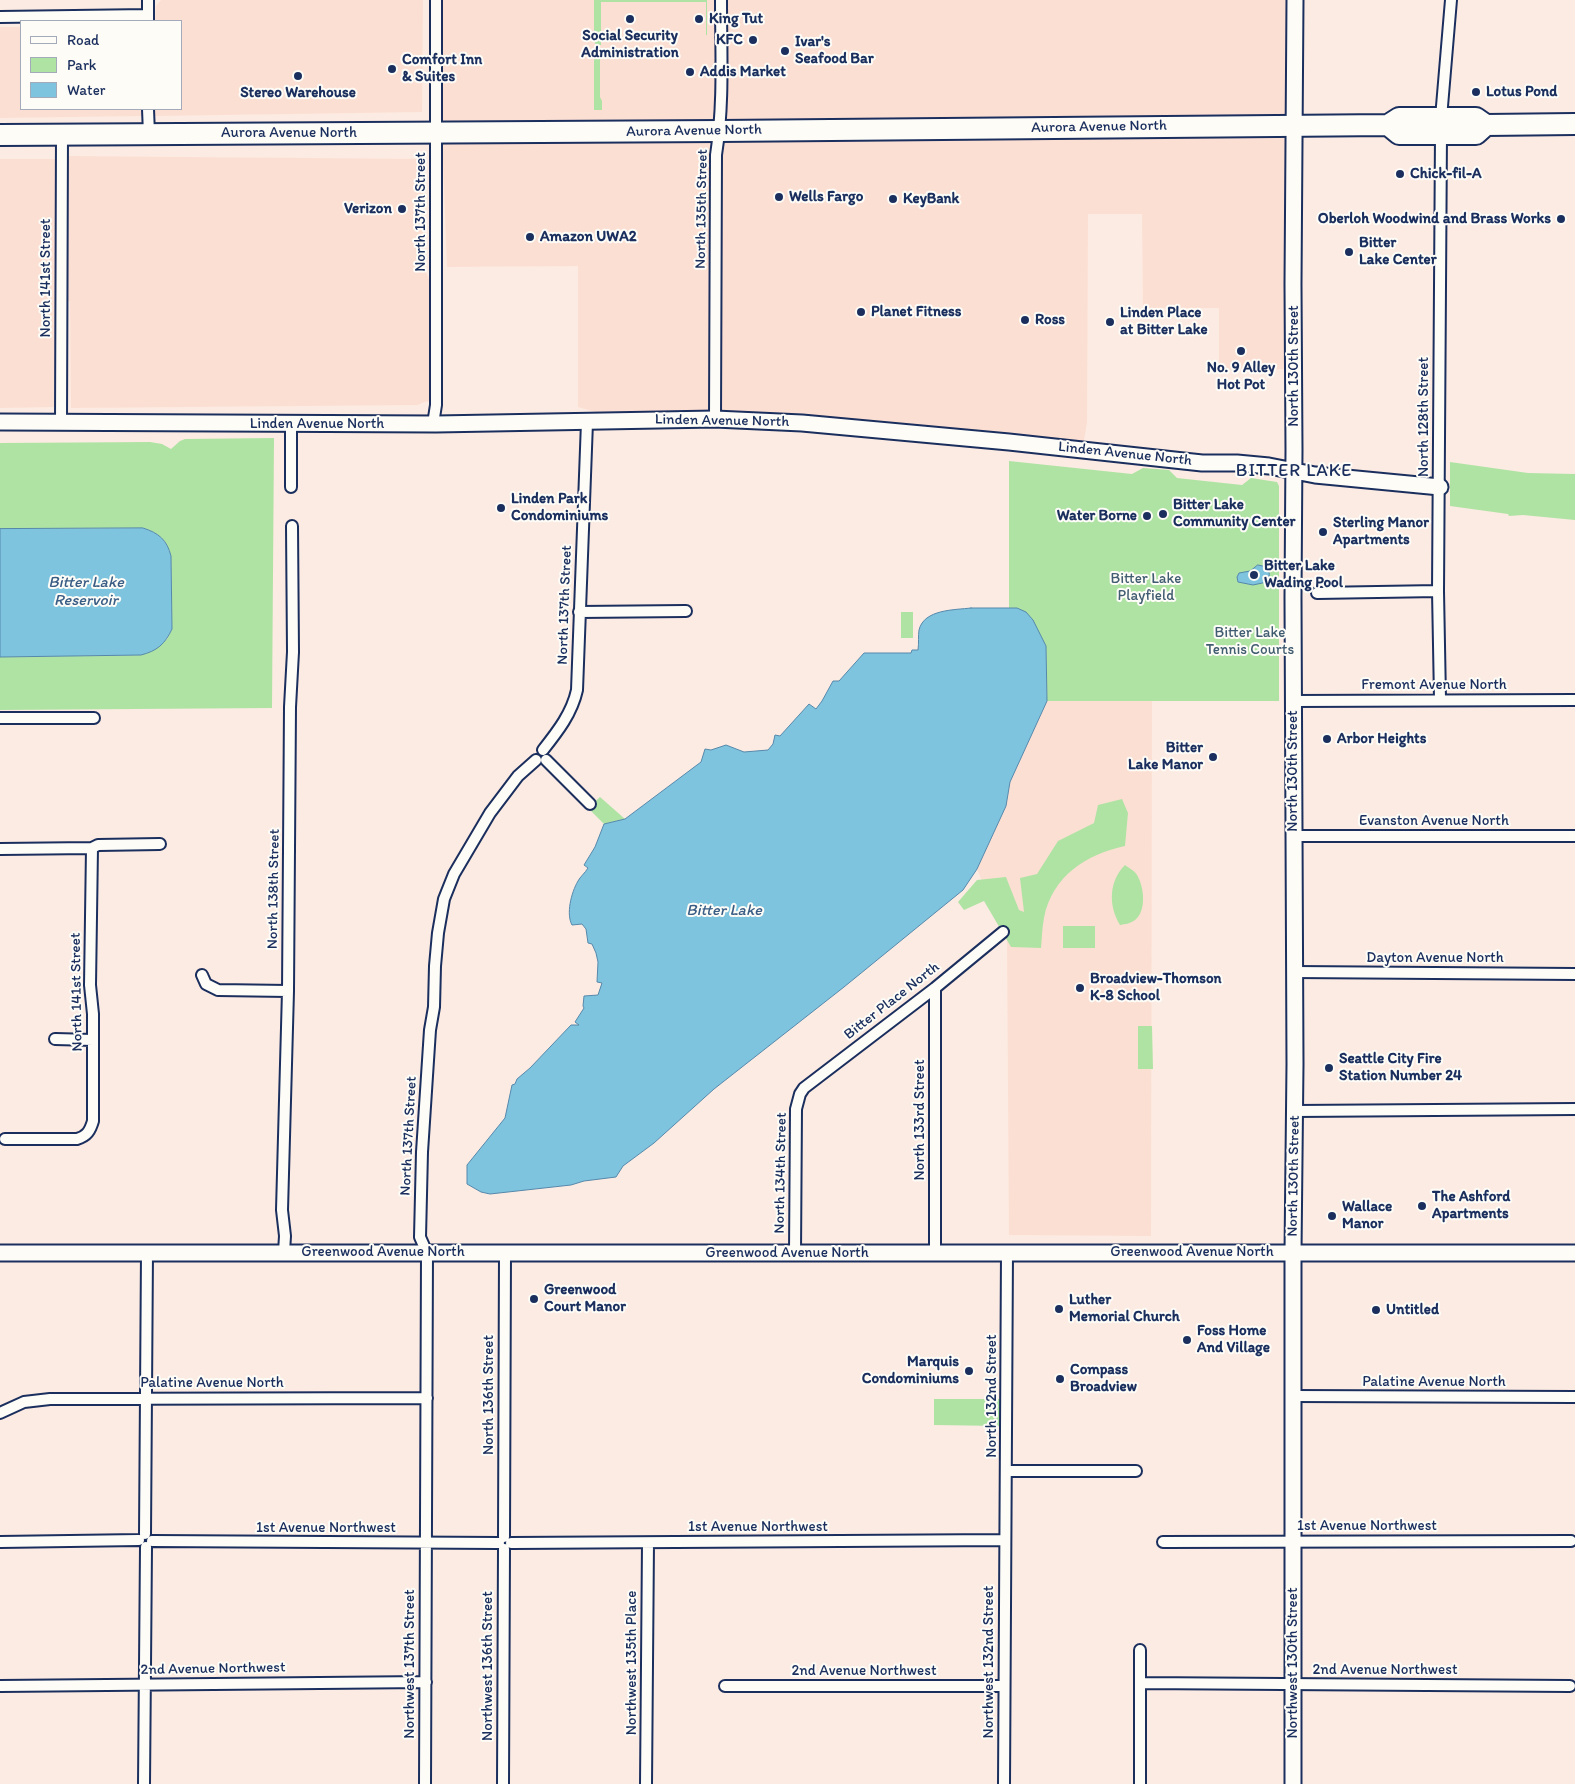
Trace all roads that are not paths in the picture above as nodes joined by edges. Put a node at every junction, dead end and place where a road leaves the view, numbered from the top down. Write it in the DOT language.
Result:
graph roads {
  1 [pos="148,0"];
  2 [pos="436,0"];
  3 [pos="721,0"];
  4 [pos="1295,0"];
  5 [pos="1451,0"];
  6 [pos="0,17"];
  7 [pos="148,18"];
  8 [pos="148,110"];
  9 [pos="1575,124"];
  10 [pos="1294,125"];
  11 [pos="1441,126"];
  12 [pos="720,132"];
  13 [pos="436,133"];
  14 [pos="149,134"];
  15 [pos="0,135"];
  16 [pos="62,135"];
  17 [pos="715,419"];
  18 [pos="0,422"];
  19 [pos="61,422"];
  20 [pos="586,422"];
  21 [pos="291,424"];
  22 [pos="433,424"];
  23 [pos="1294,471"];
  24 [pos="291,487"];
  25 [pos="1440,487"];
  26 [pos="292,526"];
  27 [pos="1438,591"];
  28 [pos="1316,593"];
  29 [pos="686,611"];
  30 [pos="579,612"];
  31 [pos="1440,699"];
  32 [pos="1575,700"];
  33 [pos="1292,701"];
  34 [pos="0,718"];
  35 [pos="94,718"];
  36 [pos="542,756"];
  37 [pos="590,804"];
  38 [pos="1293,836"];
  39 [pos="1575,836"];
  40 [pos="160,844"];
  41 [pos="92,848"];
  42 [pos="0,849"];
  43 [pos="1004,932"];
  44 [pos="1294,972"];
  45 [pos="1575,974"];
  46 [pos="202,975"];
  47 [pos="935,988"];
  48 [pos="288,991"];
  49 [pos="55,1039"];
  50 [pos="92,1040"];
  51 [pos="800,1094"];
  52 [pos="1575,1109"];
  53 [pos="1295,1111"];
  54 [pos="5,1139"];
  55 [pos="0,1252"];
  56 [pos="148,1252"];
  57 [pos="284,1252"];
  58 [pos="935,1252"];
  59 [pos="1007,1252"];
  60 [pos="1292,1252"];
  61 [pos="427,1253"];
  62 [pos="505,1253"];
  63 [pos="795,1253"];
  64 [pos="1575,1253"];
  65 [pos="1292,1396"];
  66 [pos="1575,1397"];
  67 [pos="146,1398"];
  68 [pos="427,1398"];
  69 [pos="0,1412"];
  70 [pos="1136,1470"];
  71 [pos="1006,1471"];
  72 [pos="146,1540"];
  73 [pos="1005,1540"];
  74 [pos="1574,1541"];
  75 [pos="0,1542"];
  76 [pos="1163,1542"];
  77 [pos="1294,1542"];
  78 [pos="425,1543"];
  79 [pos="504,1543"];
  80 [pos="648,1543"];
  81 [pos="1140,1650"];
  82 [pos="426,1682"];
  83 [pos="1140,1683"];
  84 [pos="1292,1684"];
  85 [pos="145,1685"];
  86 [pos="0,1686"];
  87 [pos="724,1686"];
  88 [pos="1004,1686"];
  89 [pos="1573,1686"];
  90 [pos="144,1784"];
  91 [pos="425,1784"];
  92 [pos="503,1784"];
  93 [pos="646,1784"];
  94 [pos="1004,1784"];
  95 [pos="1140,1784"];
  96 [pos="1293,1784"];
  1 -- 7 [label="street"];
  2 -- 13 [label="street, North 137th Street"];
  3 -- 12 [label="street, North 135th Street"];
  4 -- 10 [label="main road, North 130th Street"];
  5 -- 11 [label="street, North 128th Street"];
  6 -- 7 [label="street"];
  8 -- 14 [label="street"];
  9 -- 11 [label="highway, Aurora Avenue North"];
  10 -- 11 [label="highway, Aurora Avenue North"];
  10 -- 12 [label="highway, Aurora Avenue North"];
  10 -- 23 [label="main road, North 130th Street"];
  11 -- 25 [label="street, North 128th Street"];
  12 -- 13 [label="highway, Aurora Avenue North"];
  12 -- 17 [label="street, North 135th Street"];
  13 -- 14 [label="highway, Aurora Avenue North"];
  13 -- 22 [label="street, North 137th Street"];
  14 -- 16 [label="highway, Aurora Avenue North"];
  15 -- 16 [label="highway, Aurora Avenue North"];
  16 -- 19 [label="street, North 141st Street"];
  17 -- 20 [label="main road, Linden Avenue North"];
  17 -- 23 [label="main road, Linden Avenue North"];
  18 -- 19 [label="main road, Linden Avenue North"];
  19 -- 21 [label="main road, Linden Avenue North"];
  20 -- 22 [label="main road, Linden Avenue North"];
  20 -- 30 [label="street, North 137th Street"];
  21 -- 22 [label="main road, Linden Avenue North"];
  21 -- 24 [label="street"];
  23 -- 25 [label="main road, Linden Avenue North"];
  23 -- 33 [label="main road, North 130th Street"];
  25 -- 27 [label="street, North 128th Street"];
  26 -- 48 [label="street, North 138th Street"];
  27 -- 28 [label="street"];
  27 -- 31 [label="street, North 128th Street"];
  29 -- 30 [label="street"];
  30 -- 36 [label="street, North 137th Street"];
  31 -- 32 [label="street, Fremont Avenue North"];
  31 -- 33 [label="street, Fremont Avenue North"];
  33 -- 38 [label="main road, North 130th Street"];
  34 -- 35 [label="street"];
  36 -- 37 [label="street"];
  36 -- 61 [label="street, North 137th Street"];
  38 -- 39 [label="street, Evanston Avenue North"];
  38 -- 44 [label="main road, North 130th Street"];
  40 -- 41 [label="street"];
  41 -- 42 [label="street"];
  41 -- 50 [label="street, North 141st Street"];
  43 -- 47 [label="street, Bitter Place North"];
  44 -- 45 [label="street, Dayton Avenue North"];
  44 -- 53 [label="main road, North 130th Street"];
  46 -- 48 [label="street"];
  47 -- 51 [label="street, Bitter Place North"];
  47 -- 58 [label="street, North 133rd Street"];
  48 -- 57 [label="street, North 138th Street"];
  49 -- 50 [label="street"];
  50 -- 54 [label="street, North 141st Street"];
  51 -- 63 [label="street, North 134th Street"];
  52 -- 53 [label="street"];
  53 -- 60 [label="main road, North 130th Street"];
  55 -- 56 [label="main road, Greenwood Avenue North"];
  56 -- 57 [label="main road, Greenwood Avenue North"];
  56 -- 67 [label="street"];
  57 -- 61 [label="main road, Greenwood Avenue North"];
  58 -- 59 [label="main road, Greenwood Avenue North"];
  58 -- 63 [label="main road, Greenwood Avenue North"];
  59 -- 60 [label="main road, Greenwood Avenue North"];
  59 -- 71 [label="street, North 132nd Street"];
  60 -- 64 [label="main road, Greenwood Avenue North"];
  60 -- 65 [label="main road, North 130th Street"];
  61 -- 62 [label="main road, Greenwood Avenue North"];
  61 -- 68 [label="street, North 137th Street"];
  62 -- 63 [label="main road, Greenwood Avenue North"];
  62 -- 79 [label="street, North 136th Street"];
  65 -- 66 [label="street, Palatine Avenue North"];
  65 -- 77 [label="main road, North 130th Street"];
  67 -- 68 [label="street, Palatine Avenue North"];
  67 -- 69 [label="street, Palatine Avenue North"];
  67 -- 72 [label="street"];
  68 -- 78 [label="street, North 137th Street"];
  70 -- 71 [label="street"];
  71 -- 73 [label="street, North 132nd Street"];
  72 -- 75 [label="street, 1st Avenue Northwest"];
  72 -- 78 [label="street, 1st Avenue Northwest"];
  72 -- 85 [label="street"];
  73 -- 80 [label="street, 1st Avenue Northwest"];
  73 -- 88 [label="street, Northwest 132nd Street"];
  74 -- 77 [label="street, 1st Avenue Northwest"];
  76 -- 77 [label="street, 1st Avenue Northwest"];
  77 -- 84 [label="main road, Northwest 130th Street"];
  78 -- 79 [label="street, 1st Avenue Northwest"];
  78 -- 82 [label="street, Northwest 137th Street"];
  79 -- 80 [label="street, 1st Avenue Northwest"];
  79 -- 92 [label="street, Northwest 136th Street"];
  80 -- 93 [label="street, Northwest 135th Place"];
  81 -- 83 [label="street"];
  82 -- 85 [label="street, 2nd Avenue Northwest"];
  82 -- 91 [label="street, Northwest 137th Street"];
  83 -- 84 [label="street, 2nd Avenue Northwest"];
  83 -- 95 [label="street"];
  84 -- 89 [label="street, 2nd Avenue Northwest"];
  84 -- 96 [label="main road, Northwest 130th Street"];
  85 -- 86 [label="street, 2nd Avenue Northwest"];
  85 -- 90 [label="street"];
  87 -- 88 [label="street, 2nd Avenue Northwest"];
  88 -- 94 [label="street, Northwest 132nd Street"];
}
